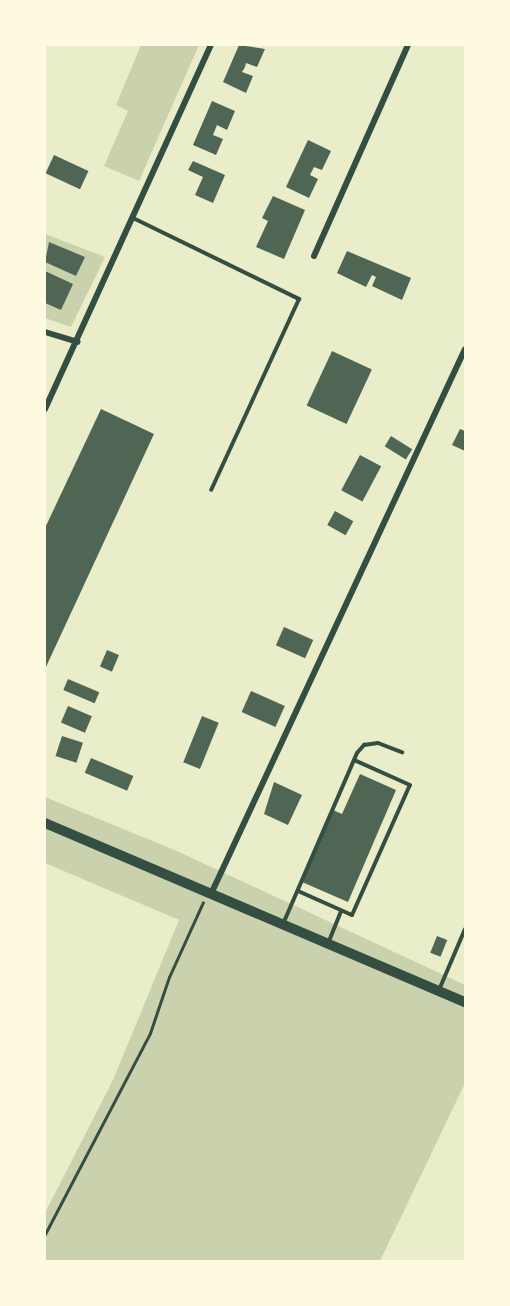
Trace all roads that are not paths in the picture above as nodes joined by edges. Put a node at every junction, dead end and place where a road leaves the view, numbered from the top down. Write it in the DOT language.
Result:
graph roads {
  1 [pos="211,45"];
  2 [pos="408,45"];
  3 [pos="133,218"];
  4 [pos="314,256"];
  5 [pos="45,332"];
  6 [pos="77,342"];
  7 [pos="465,349"];
  8 [pos="45,409"];
  9 [pos="211,490"];
  10 [pos="402,752"];
  11 [pos="354,760"];
  12 [pos="45,823"];
  13 [pos="298,891"];
  14 [pos="209,893"];
  15 [pos="341,912"];
  16 [pos="282,925"];
  17 [pos="465,930"];
  18 [pos="328,944"];
  19 [pos="439,991"];
  20 [pos="465,1002"];
  1 -- 3 [label="street"];
  2 -- 4 [label="street"];
  3 -- 6 [label="street"];
  3 -- 9 [label="lane"];
  5 -- 6 [label="street"];
  6 -- 8 [label="street"];
  7 -- 14 [label="street"];
  10 -- 11 [label="lane"];
  11 -- 13 [label="lane"];
  11 -- 15 [label="lane"];
  12 -- 14 [label="main road"];
  13 -- 15 [label="lane"];
  13 -- 16 [label="lane"];
  14 -- 16 [label="main road"];
  15 -- 18 [label="lane"];
  16 -- 18 [label="main road"];
  17 -- 19 [label="lane"];
  18 -- 19 [label="main road"];
  19 -- 20 [label="main road"];
}
